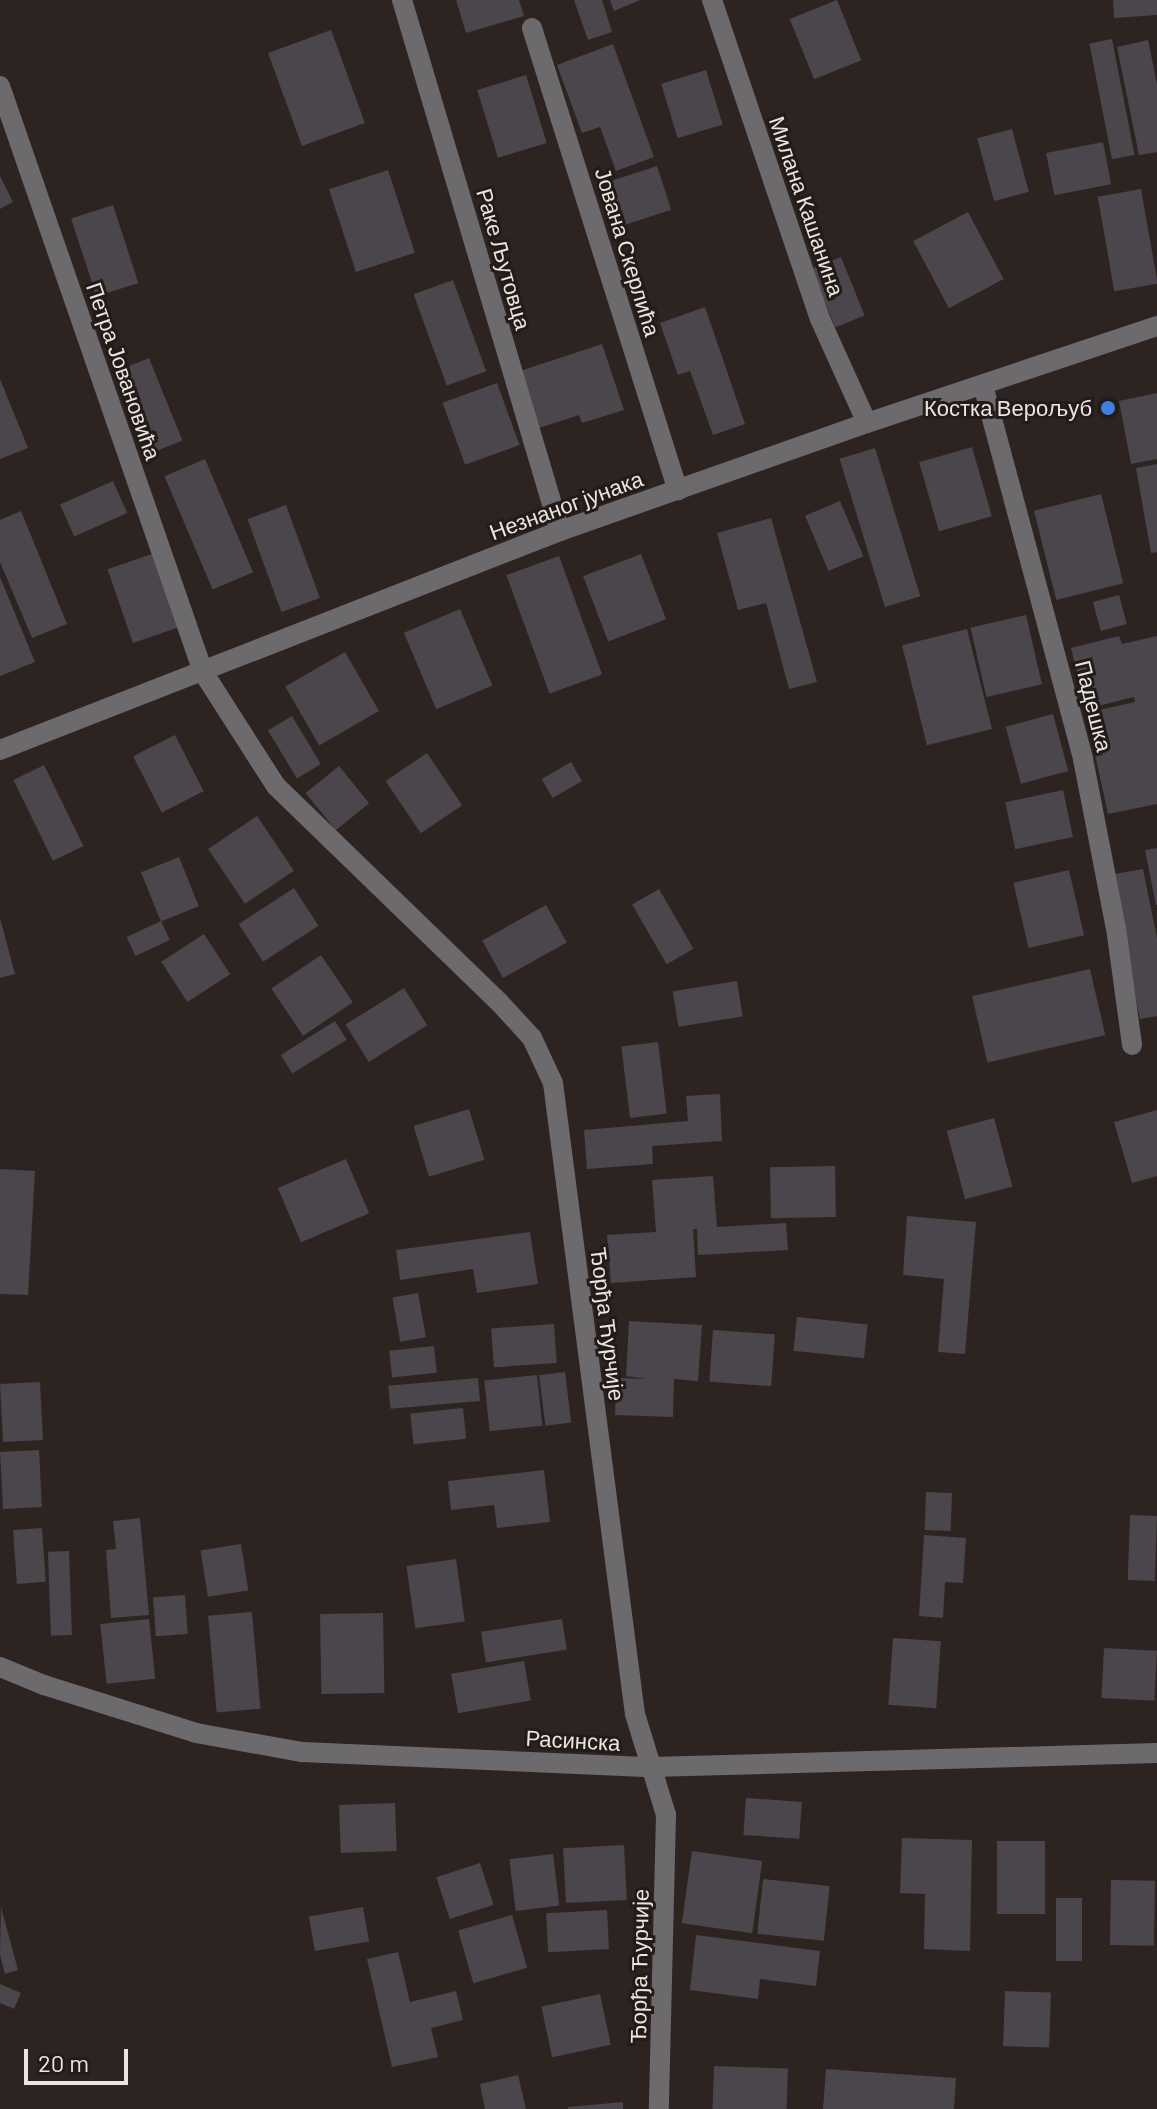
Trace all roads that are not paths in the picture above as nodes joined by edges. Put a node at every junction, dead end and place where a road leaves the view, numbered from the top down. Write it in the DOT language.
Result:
graph roads {
  1 [pos="402,0"];
  2 [pos="712,0"];
  3 [pos="532,28"];
  4 [pos="0,86"];
  5 [pos="1157,326"];
  6 [pos="983,385"];
  7 [pos="867,423"];
  8 [pos="678,490"];
  9 [pos="560,531"];
  10 [pos="203,672"];
  11 [pos="0,750"];
  12 [pos="1132,1045"];
  13 [pos="0,1667"];
  14 [pos="1157,1753"];
  15 [pos="651,1767"];
  16 [pos="659,2109"];
  1 -- 9 [label="street, Раке Љутовца"];
  2 -- 7 [label="street, Милана Кашанина"];
  3 -- 8 [label="street, Јована Скерлића"];
  4 -- 10 [label="street, Петра Јовановића"];
  5 -- 6 [label="street, Незнаног јунака"];
  6 -- 7 [label="street, Незнаног јунака"];
  6 -- 12 [label="street, Падешка"];
  7 -- 8 [label="street, Незнаног јунака"];
  8 -- 9 [label="street, Незнаног јунака"];
  9 -- 10 [label="street, Незнаног јунака"];
  10 -- 11 [label="street, Незнаног јунака"];
  10 -- 15 [label="street, Ђорђа Ћурчије"];
  13 -- 15 [label="street, Расинска"];
  14 -- 15 [label="street, Расинска"];
  15 -- 16 [label="street, Ђорђа Ћурчије"];
}
